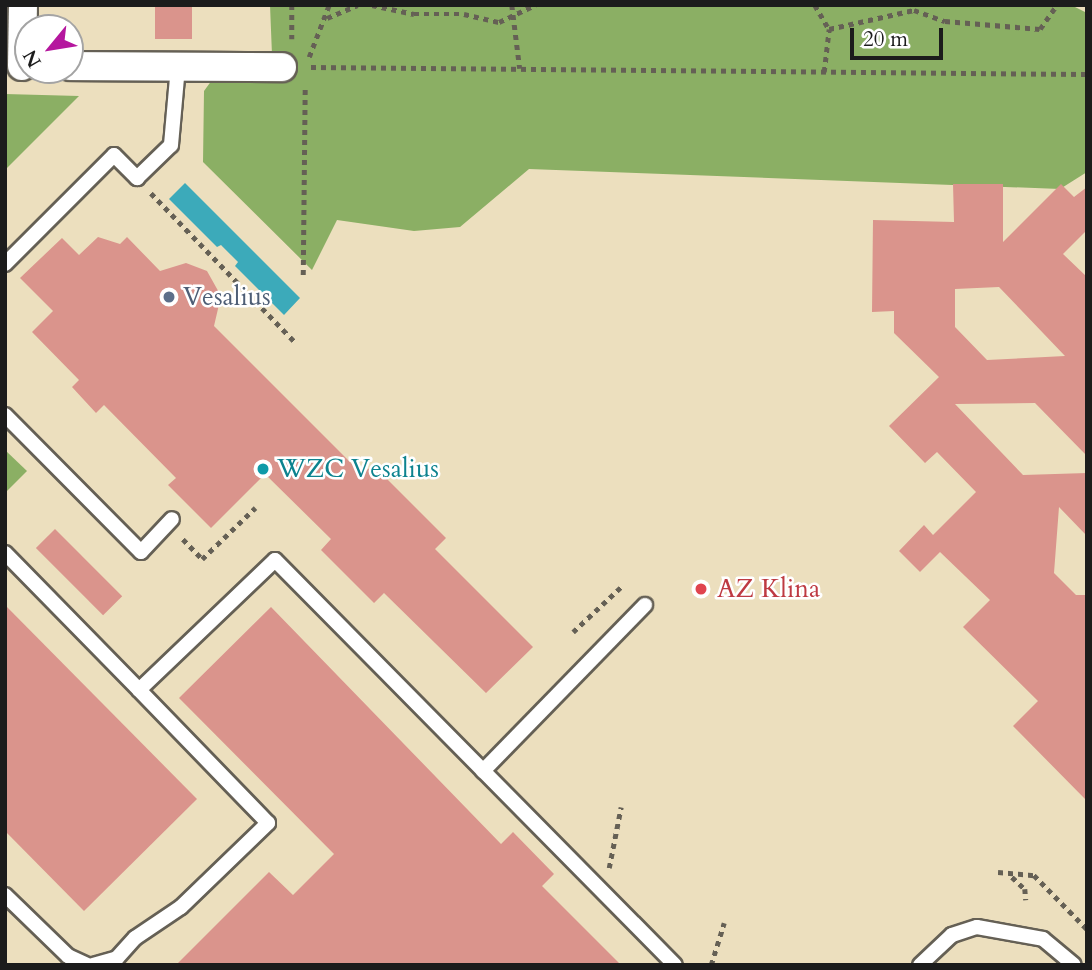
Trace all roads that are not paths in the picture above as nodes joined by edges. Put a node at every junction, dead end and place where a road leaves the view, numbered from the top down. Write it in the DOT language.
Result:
graph roads {
  1 [pos="84,66"];
  2 [pos="178,66"];
  3 [pos="296,66"];
  4 [pos="5,264"];
  5 [pos="5,415"];
  6 [pos="170,521"];
  7 [pos="5,553"];
  8 [pos="645,605"];
  9 [pos="139,690"];
  10 [pos="483,771"];
  11 [pos="5,895"];
  12 [pos="87,965"];
  13 [pos="93,965"];
  14 [pos="675,965"];
  15 [pos="920,965"];
  16 [pos="1074,965"];
  1 -- 2 [label="street"];
  2 -- 3 [label="street"];
  2 -- 4 [label="lane"];
  5 -- 6 [label="lane"];
  7 -- 9 [label="lane"];
  8 -- 10 [label="lane"];
  9 -- 10 [label="lane"];
  9 -- 13 [label="lane"];
  10 -- 14 [label="lane"];
  11 -- 12 [label="lane"];
  15 -- 16 [label="lane"];
}
